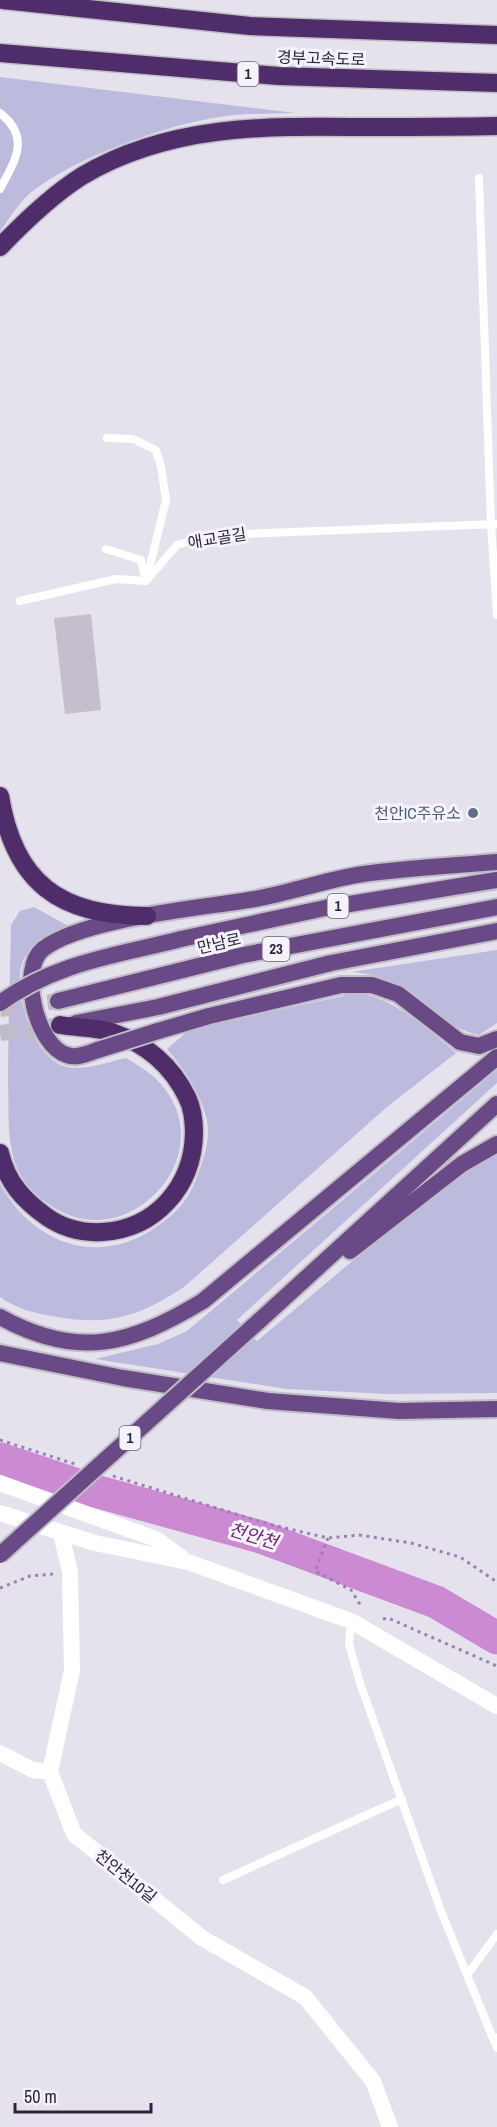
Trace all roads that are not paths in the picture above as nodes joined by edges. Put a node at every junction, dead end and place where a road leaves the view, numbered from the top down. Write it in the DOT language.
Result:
graph roads {
  1 [pos="3,0"];
  2 [pos="110,0"];
  3 [pos="250,26"];
  4 [pos="497,35"];
  5 [pos="0,53"];
  6 [pos="497,83"];
  7 [pos="0,113"];
  8 [pos="497,126"];
  9 [pos="479,178"];
  10 [pos="0,189"];
  11 [pos="0,248"];
  12 [pos="107,438"];
  13 [pos="494,524"];
  14 [pos="106,549"];
  15 [pos="146,581"];
  16 [pos="20,601"];
  17 [pos="497,615"];
  18 [pos="0,796"];
  19 [pos="497,862"];
  20 [pos="497,880"];
  21 [pos="497,907"];
  22 [pos="147,916"];
  23 [pos="497,931"];
  24 [pos="58,1001"];
  25 [pos="0,1003"];
  26 [pos="60,1025"];
  27 [pos="497,1039"];
  28 [pos="497,1057"];
  29 [pos="497,1104"];
  30 [pos="497,1144"];
  31 [pos="0,1153"];
  32 [pos="0,1317"];
  33 [pos="259,1321"];
  34 [pos="0,1353"];
  35 [pos="497,1409"];
  36 [pos="0,1483"];
  37 [pos="0,1513"];
  38 [pos="61,1534"];
  39 [pos="0,1555"];
  40 [pos="188,1562"];
  41 [pos="357,1616"];
  42 [pos="497,1706"];
  43 [pos="0,1753"];
  44 [pos="50,1772"];
  45 [pos="402,1799"];
  46 [pos="222,1880"];
  47 [pos="497,1934"];
  48 [pos="468,1974"];
  49 [pos="494,2037"];
  50 [pos="497,2048"];
  51 [pos="390,2127"];
  1 -- 3 [label="highway, 경부고속도로"];
  2 -- 3 [label="highway"];
  3 -- 4 [label="highway, 경부고속도로"];
  5 -- 6 [label="highway, 경부고속도로 / 1"];
  7 -- 10 [label="lane"];
  8 -- 11 [label="highway"];
  9 -- 13 [label="lane"];
  12 -- 15 [label="lane"];
  13 -- 15 [label="lane, 애교골길"];
  13 -- 17 [label="lane"];
  14 -- 15 [label="lane"];
  15 -- 16 [label="lane"];
  18 -- 22 [label="highway"];
  19 -- 22 [label="highway"];
  20 -- 25 [label="highway, 1, bridge"];
  21 -- 24 [label="highway, 만남로 / 23"];
  22 -- 27 [label="highway, bridge"];
  23 -- 26 [label="highway, 23"];
  26 -- 31 [label="highway"];
  28 -- 32 [label="highway"];
  29 -- 33 [label="highway, 1"];
  30 -- 33 [label="highway"];
  33 -- 39 [label="highway, 1, bridge"];
  34 -- 35 [label="highway"];
  36 -- 40 [label="street"];
  37 -- 38 [label="street"];
  38 -- 40 [label="street"];
  38 -- 44 [label="street"];
  40 -- 41 [label="street"];
  41 -- 42 [label="street"];
  41 -- 45 [label="lane"];
  43 -- 44 [label="street"];
  44 -- 51 [label="street, 천안천10길"];
  45 -- 46 [label="lane"];
  45 -- 48 [label="lane"];
  47 -- 48 [label="lane"];
  48 -- 49 [label="lane"];
  49 -- 50 [label="lane"];
}
